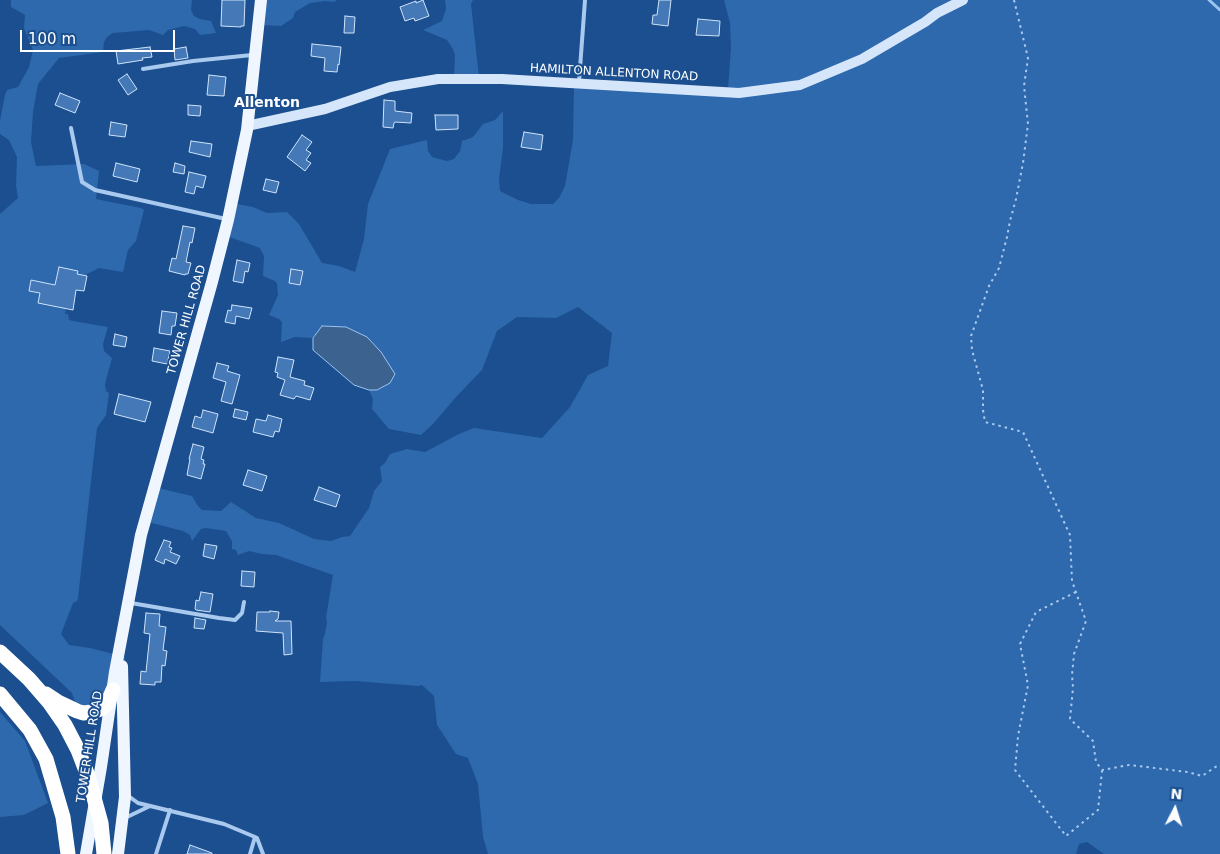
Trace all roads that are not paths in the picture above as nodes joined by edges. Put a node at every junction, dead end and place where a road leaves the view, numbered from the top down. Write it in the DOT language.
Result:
graph roads {
  1 [pos="261,0"];
  2 [pos="585,0"];
  3 [pos="963,0"];
  4 [pos="256,55"];
  5 [pos="143,69"];
  6 [pos="579,84"];
  7 [pos="247,126"];
  8 [pos="71,128"];
  9 [pos="228,220"];
  10 [pos="129,602"];
  11 [pos="244,602"];
  12 [pos="121,644"];
  13 [pos="0,652"];
  14 [pos="38,688"];
  15 [pos="113,690"];
  16 [pos="0,694"];
  17 [pos="125,794"];
  18 [pos="95,799"];
  19 [pos="150,806"];
  20 [pos="170,810"];
  21 [pos="123,819"];
  22 [pos="255,837"];
  23 [pos="68,854"];
  24 [pos="86,854"];
  25 [pos="104,854"];
  26 [pos="118,854"];
  27 [pos="156,854"];
  28 [pos="250,854"];
  29 [pos="263,854"];
  1 -- 4 [label="main road, TOWER HILL ROAD"];
  2 -- 6 [label="lane"];
  3 -- 6 [label="street, HAMILTON ALLENTON ROAD"];
  4 -- 5 [label="lane"];
  4 -- 7 [label="main road, TOWER HILL ROAD"];
  6 -- 7 [label="street, HAMILTON ALLENTON ROAD"];
  7 -- 9 [label="main road, TOWER HILL ROAD"];
  8 -- 9 [label="lane"];
  9 -- 10 [label="main road, TOWER HILL ROAD"];
  10 -- 11 [label="lane"];
  10 -- 12 [label="main road, TOWER HILL ROAD"];
  12 -- 15 [label="main road, TOWER HILL ROAD"];
  12 -- 17 [label="main road, TOWER HILL ROAD"];
  13 -- 14 [label="highway"];
  14 -- 15 [label="highway"];
  14 -- 18 [label="highway"];
  15 -- 18 [label="main road, TOWER HILL ROAD"];
  16 -- 23 [label="highway"];
  17 -- 19 [label="lane"];
  17 -- 21 [label="main road, TOWER HILL ROAD"];
  18 -- 24 [label="main road, TOWER HILL ROAD"];
  18 -- 25 [label="highway"];
  19 -- 20 [label="lane"];
  19 -- 21 [label="lane"];
  20 -- 22 [label="lane"];
  20 -- 27 [label="lane"];
  21 -- 26 [label="main road, TOWER HILL ROAD"];
  22 -- 28 [label="lane"];
  22 -- 29 [label="lane"];
}
